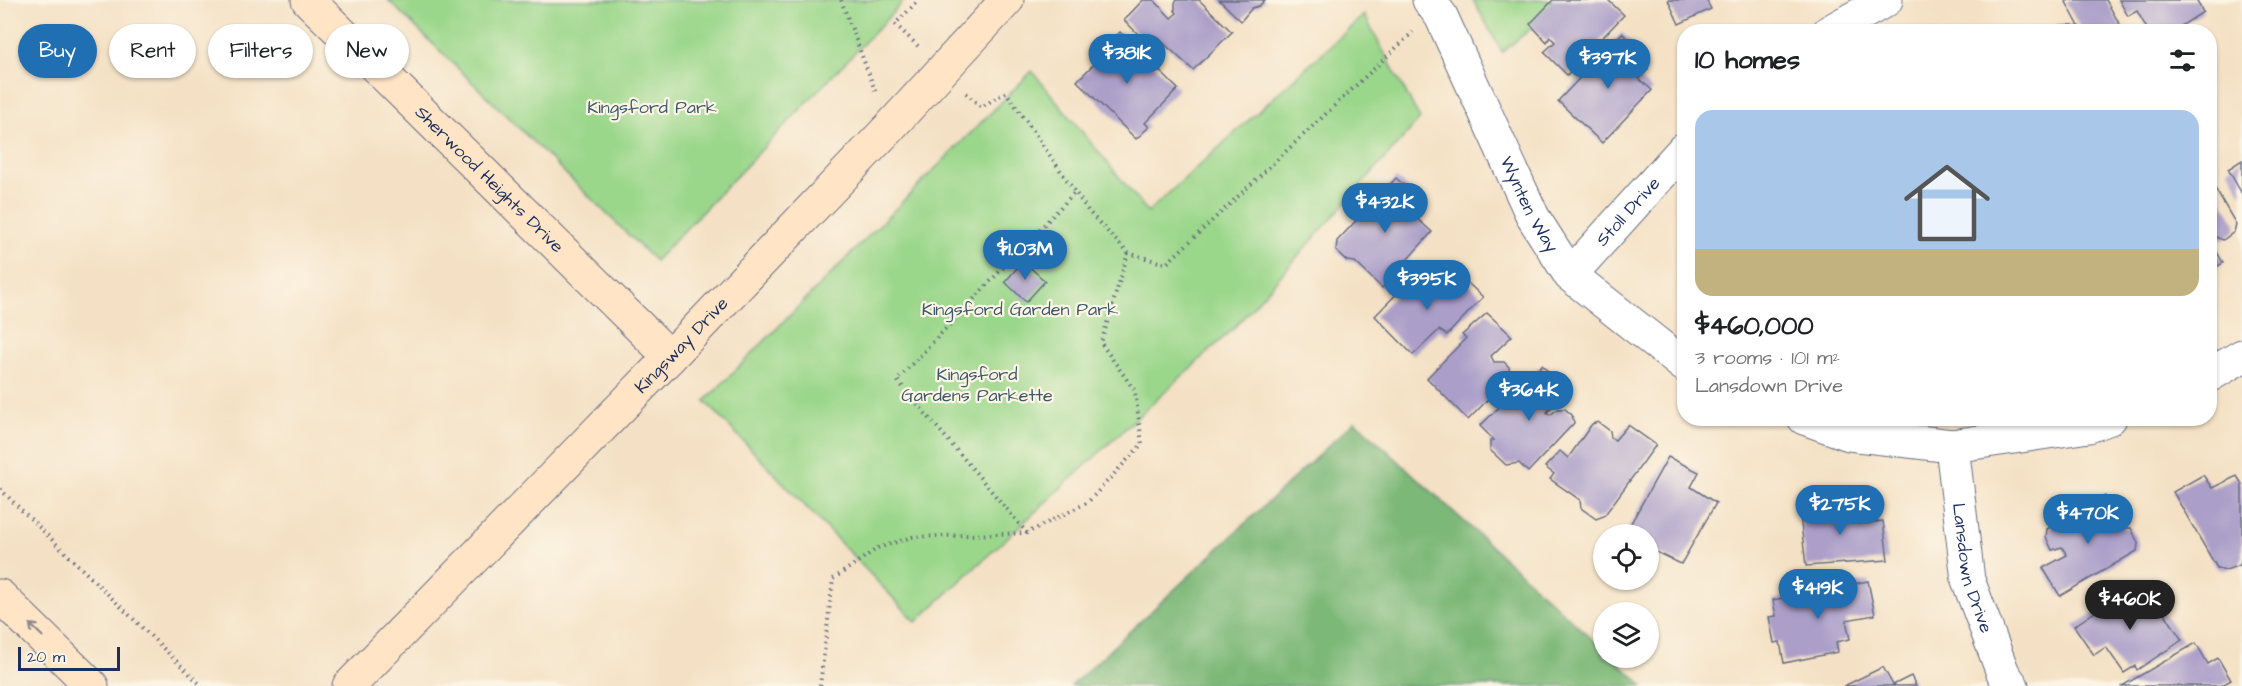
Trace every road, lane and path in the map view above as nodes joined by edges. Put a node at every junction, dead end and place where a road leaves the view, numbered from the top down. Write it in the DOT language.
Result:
graph roads {
  1 [pos="308,0"];
  2 [pos="841,0"];
  3 [pos="919,0"];
  4 [pos="1007,0"];
  5 [pos="1886,0"];
  6 [pos="1433,5"];
  7 [pos="1843,24"];
  8 [pos="942,69"];
  9 [pos="889,128"];
  10 [pos="1677,157"];
  11 [pos="1075,192"];
  12 [pos="1128,254"];
  13 [pos="1570,274"];
  14 [pos="2242,356"];
  15 [pos="670,357"];
  16 [pos="1677,359"];
  17 [pos="2217,371"];
  18 [pos="1826,426"];
  19 [pos="2089,426"];
  20 [pos="1952,446"];
  21 [pos="0,489"];
  22 [pos="1027,533"];
  23 [pos="0,596"];
  24 [pos="93,686"];
  25 [pos="202,686"];
  26 [pos="349,686"];
  27 [pos="820,686"];
  28 [pos="2012,686"];
  1 -- 15 [label="street, Sherwood Heights Drive"];
  2 -- 9 [label="path"];
  3 -- 8 [label="path"];
  4 -- 8 [label="street, Kingsway Drive"];
  5 -- 7 [label="street"];
  6 -- 12 [label="path"];
  6 -- 13 [label="street, Wynten Way"];
  8 -- 9 [label="street, Kingsway Drive"];
  8 -- 11 [label="path"];
  9 -- 15 [label="street, Kingsway Drive"];
  10 -- 13 [label="street, Stoll Drive"];
  11 -- 12 [label="path"];
  11 -- 22 [label="path"];
  12 -- 22 [label="path"];
  13 -- 16 [label="street, Wynten Way"];
  14 -- 17 [label="street"];
  15 -- 26 [label="street, Kingsway Drive"];
  18 -- 20 [label="street"];
  19 -- 20 [label="street"];
  20 -- 28 [label="street, Lansdown Drive"];
  21 -- 25 [label="path"];
  22 -- 27 [label="path"];
  24 -- 23 [label="street, one-way"];
}
